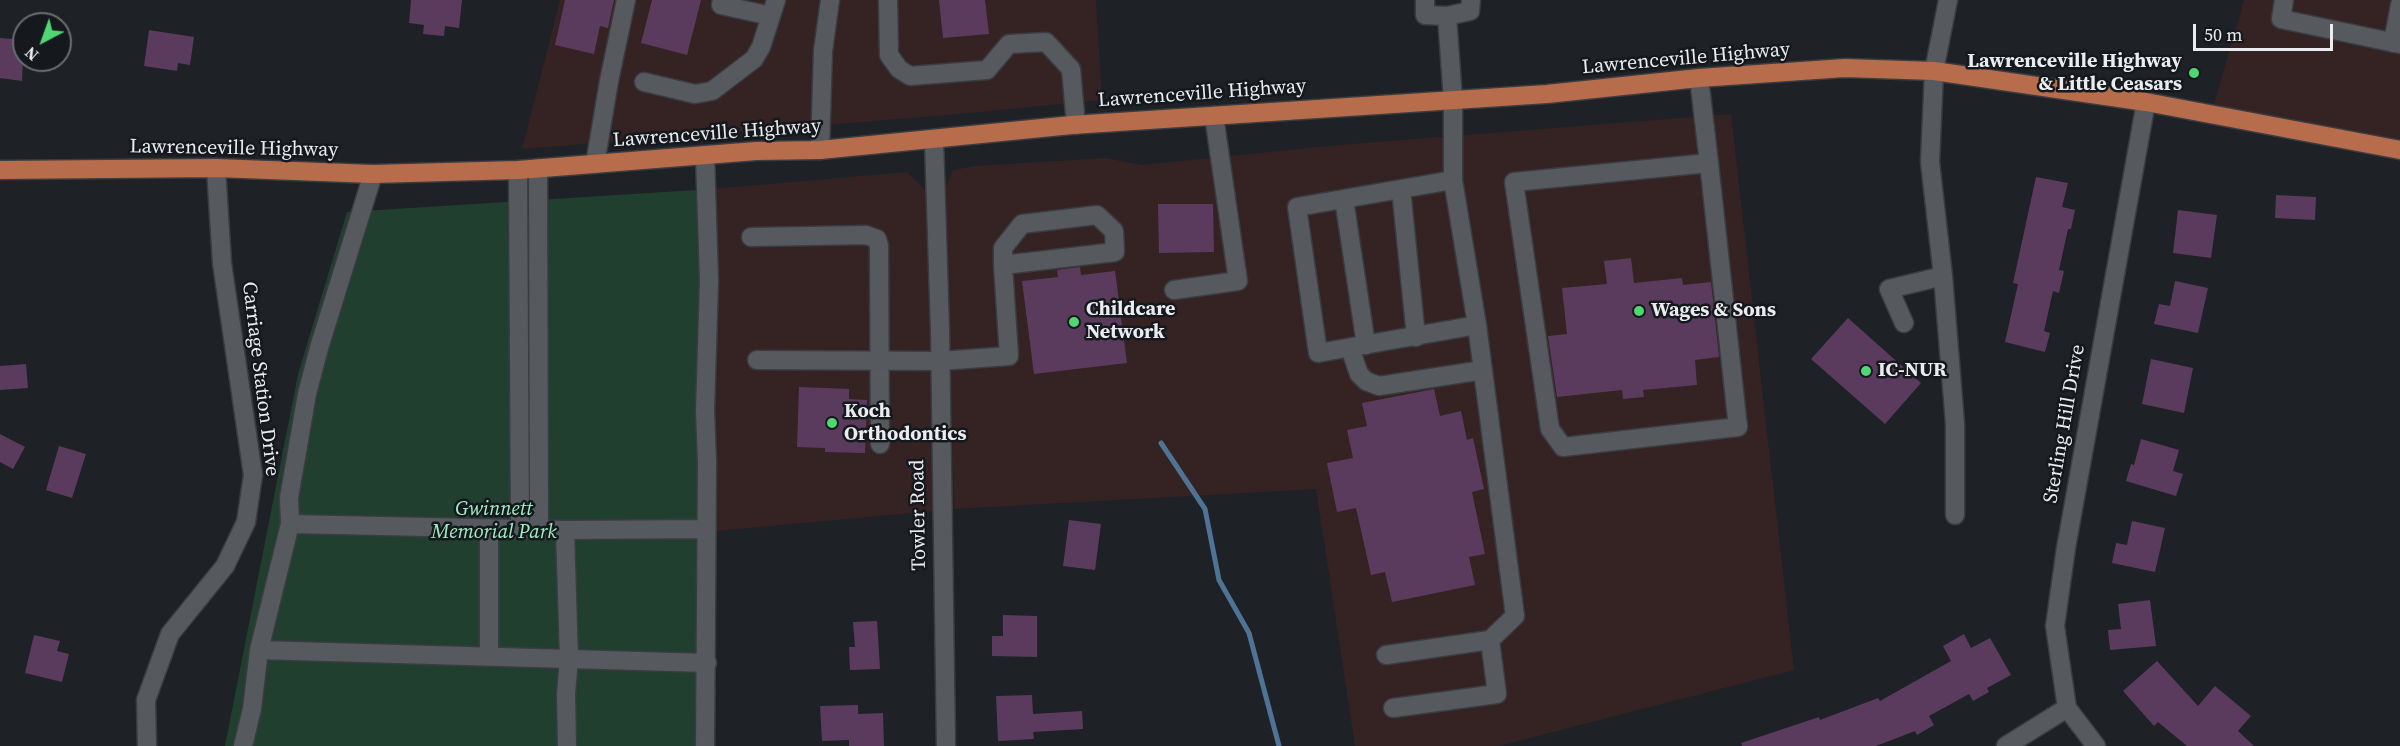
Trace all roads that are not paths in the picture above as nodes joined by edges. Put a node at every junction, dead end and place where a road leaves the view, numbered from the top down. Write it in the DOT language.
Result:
graph roads {
  1 [pos="626,0"];
  2 [pos="722,0"];
  3 [pos="830,0"];
  4 [pos="888,0"];
  5 [pos="1425,0"];
  6 [pos="1471,0"];
  7 [pos="1948,0"];
  8 [pos="2284,0"];
  9 [pos="2400,5"];
  10 [pos="774,8"];
  11 [pos="1447,16"];
  12 [pos="2397,44"];
  13 [pos="1934,71"];
  14 [pos="1699,78"];
  15 [pos="644,82"];
  16 [pos="1453,100"];
  17 [pos="2146,102"];
  18 [pos="1214,116"];
  19 [pos="1076,125"];
  20 [pos="934,140"];
  21 [pos="820,150"];
  22 [pos="2400,150"];
  23 [pos="705,155"];
  24 [pos="1709,163"];
  25 [pos="595,164"];
  26 [pos="216,168"];
  27 [pos="538,168"];
  28 [pos="518,170"];
  29 [pos="0,171"];
  30 [pos="373,174"];
  31 [pos="1453,180"];
  32 [pos="1401,189"];
  33 [pos="1344,199"];
  34 [pos="751,237"];
  35 [pos="1003,264"];
  36 [pos="1943,276"];
  37 [pos="1174,290"];
  38 [pos="1904,323"];
  39 [pos="1477,325"];
  40 [pos="1416,337"];
  41 [pos="1358,346"];
  42 [pos="757,360"];
  43 [pos="879,361"];
  44 [pos="940,361"];
  45 [pos="1483,370"];
  46 [pos="880,444"];
  47 [pos="1955,515"];
  48 [pos="290,524"];
  49 [pos="489,528"];
  50 [pos="520,529"];
  51 [pos="539,529"];
  52 [pos="706,529"];
  53 [pos="565,530"];
  54 [pos="1490,640"];
  55 [pos="259,650"];
  56 [pos="489,655"];
  57 [pos="1386,655"];
  58 [pos="569,659"];
  59 [pos="706,663"];
  60 [pos="1393,708"];
  61 [pos="2067,708"];
  62 [pos="147,746"];
  63 [pos="243,746"];
  64 [pos="567,746"];
  65 [pos="705,746"];
  66 [pos="946,746"];
  67 [pos="2006,746"];
  68 [pos="2096,746"];
  1 -- 25 [label="street"];
  2 -- 10 [label="street"];
  3 -- 21 [label="street"];
  4 -- 19 [label="street"];
  5 -- 11 [label="street"];
  6 -- 11 [label="street"];
  7 -- 13 [label="street"];
  8 -- 12 [label="street"];
  9 -- 12 [label="street"];
  10 -- 15 [label="street"];
  11 -- 16 [label="street"];
  13 -- 14 [label="main road, Lawrenceville Highway"];
  13 -- 17 [label="main road, Lawrenceville Highway"];
  13 -- 36 [label="street"];
  14 -- 16 [label="main road, Lawrenceville Highway"];
  14 -- 24 [label="street"];
  16 -- 18 [label="main road, Lawrenceville Highway"];
  16 -- 31 [label="street"];
  17 -- 22 [label="main road, Lawrenceville Highway"];
  17 -- 61 [label="street, Sterling Hill Drive"];
  18 -- 19 [label="main road, Lawrenceville Highway"];
  18 -- 37 [label="street"];
  19 -- 20 [label="main road, Lawrenceville Highway"];
  20 -- 21 [label="main road, Lawrenceville Highway"];
  20 -- 44 [label="street, Towler Road"];
  21 -- 23 [label="main road, Lawrenceville Highway"];
  23 -- 25 [label="main road, Lawrenceville Highway"];
  23 -- 52 [label="street"];
  24 -- 24 [label="street"];
  25 -- 27 [label="main road, Lawrenceville Highway"];
  26 -- 29 [label="main road, Lawrenceville Highway"];
  26 -- 30 [label="main road, Lawrenceville Highway"];
  26 -- 62 [label="street, Carriage Station Drive"];
  27 -- 28 [label="main road, Lawrenceville Highway"];
  27 -- 51 [label="street"];
  28 -- 30 [label="main road, Lawrenceville Highway"];
  28 -- 50 [label="street"];
  30 -- 48 [label="street"];
  31 -- 32 [label="street"];
  31 -- 39 [label="street"];
  32 -- 33 [label="street"];
  32 -- 40 [label="street"];
  33 -- 41 [label="street"];
  33 -- 41 [label="street"];
  34 -- 43 [label="street"];
  35 -- 35 [label="street"];
  35 -- 44 [label="street"];
  36 -- 38 [label="street"];
  36 -- 47 [label="street"];
  39 -- 40 [label="street"];
  39 -- 45 [label="street"];
  40 -- 41 [label="street"];
  41 -- 45 [label="street"];
  42 -- 43 [label="street"];
  43 -- 44 [label="street"];
  43 -- 46 [label="street"];
  44 -- 66 [label="street, Towler Road"];
  45 -- 54 [label="street"];
  48 -- 49 [label="street"];
  48 -- 55 [label="street"];
  49 -- 50 [label="street"];
  49 -- 56 [label="street"];
  50 -- 51 [label="street"];
  51 -- 53 [label="street"];
  52 -- 53 [label="street"];
  52 -- 59 [label="street"];
  53 -- 58 [label="street"];
  54 -- 57 [label="street"];
  54 -- 60 [label="street"];
  55 -- 56 [label="street"];
  55 -- 63 [label="street"];
  56 -- 58 [label="street"];
  58 -- 59 [label="street"];
  58 -- 64 [label="street"];
  59 -- 65 [label="street"];
  61 -- 67 [label="street"];
  61 -- 68 [label="street, Sterling Hill Drive"];
}
